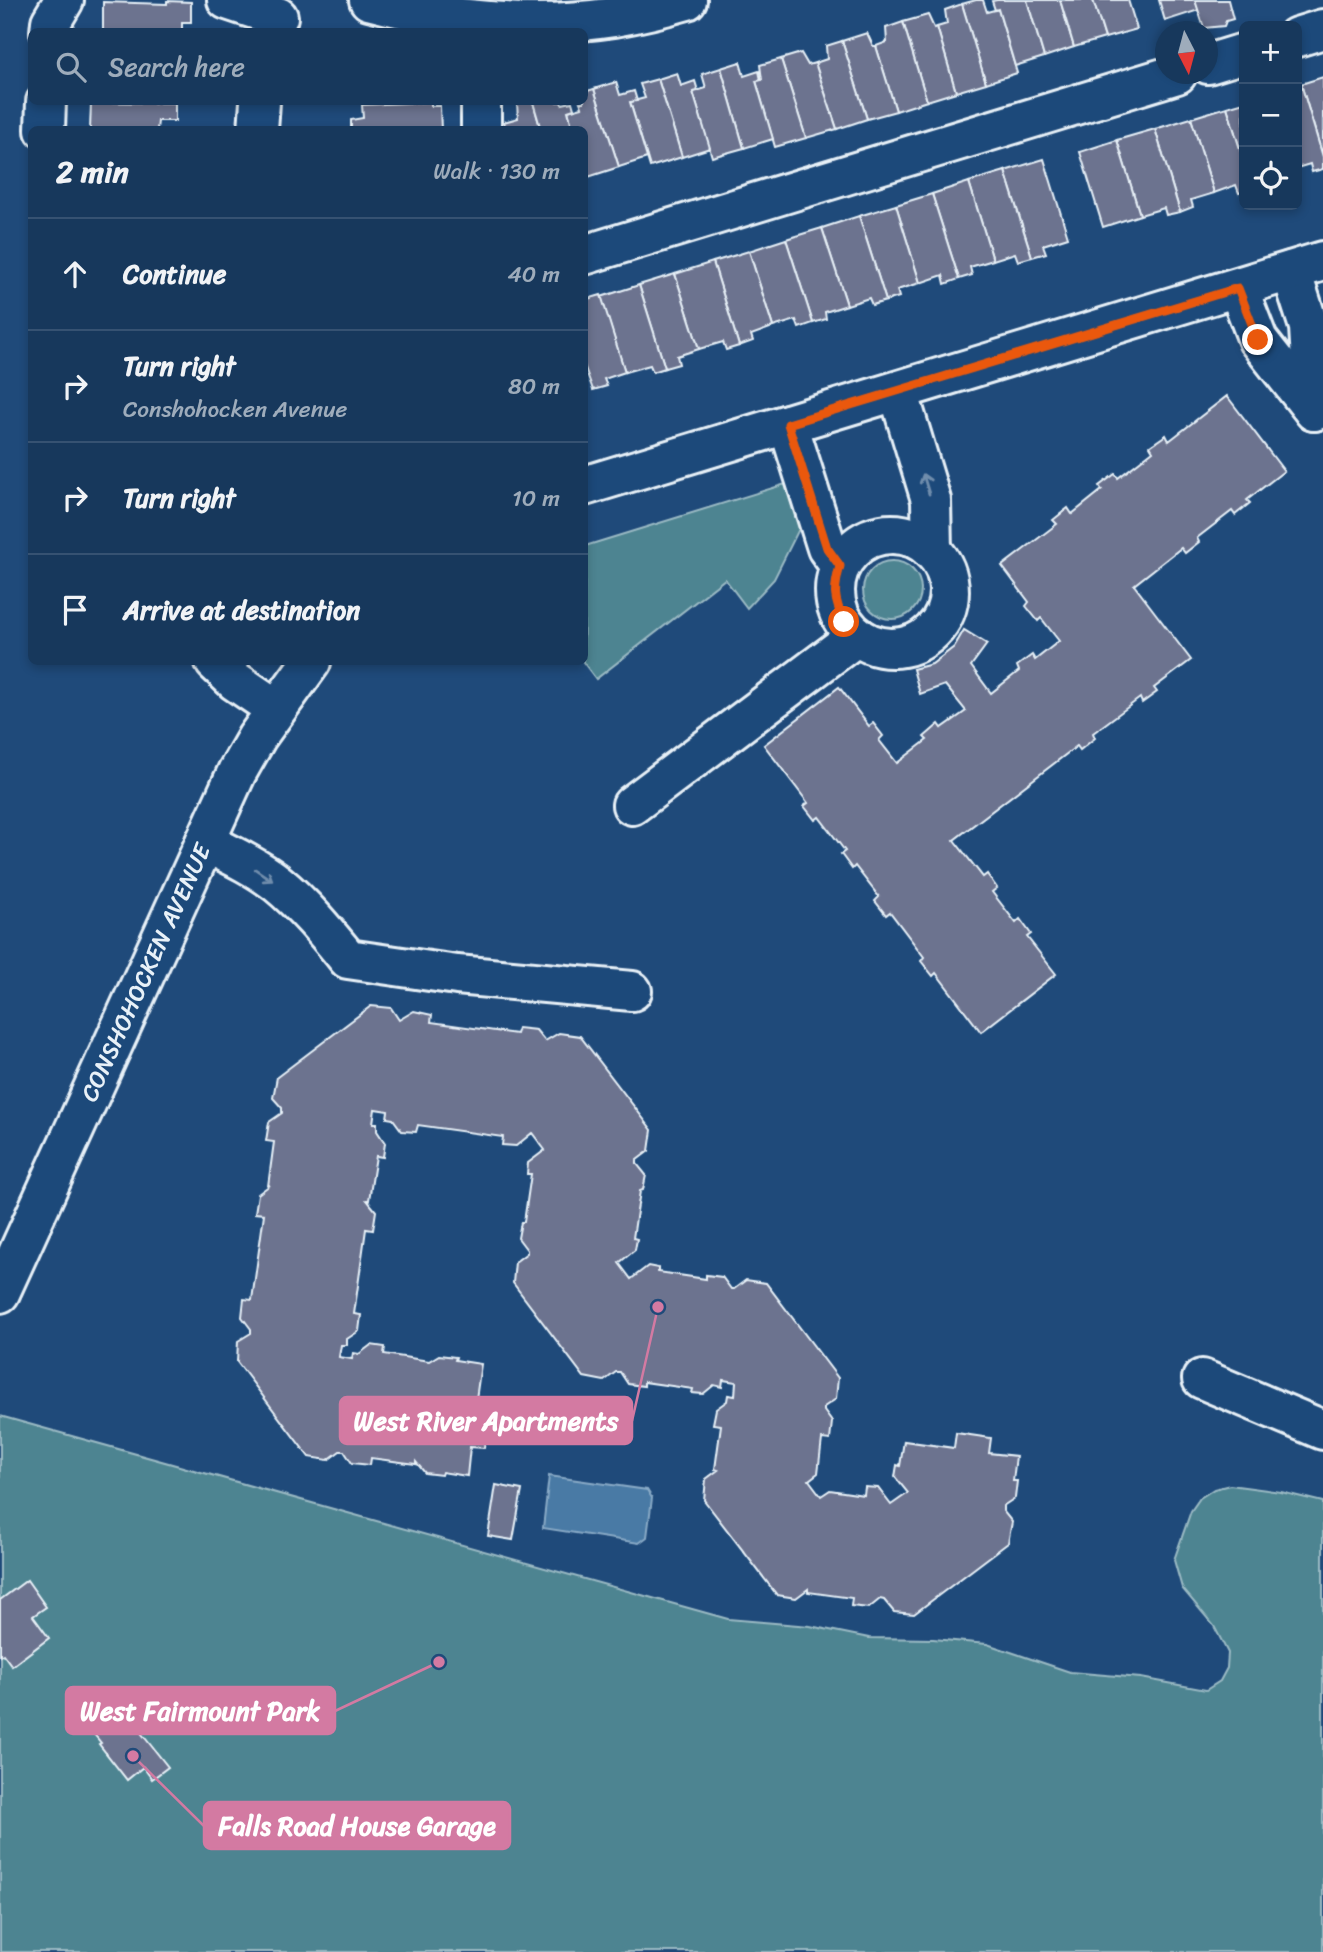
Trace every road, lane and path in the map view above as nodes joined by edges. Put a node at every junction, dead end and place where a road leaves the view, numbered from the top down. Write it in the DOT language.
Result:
graph roads {
  1 [pos="64,0"];
  2 [pos="228,0"];
  3 [pos="369,0"];
  4 [pos="687,0"];
  5 [pos="278,16"];
  6 [pos="493,18"];
  7 [pos="50,28"];
  8 [pos="1323,29"];
  9 [pos="1302,35"];
  10 [pos="1239,55"];
  11 [pos="1218,61"];
  12 [pos="1155,81"];
  13 [pos="46,105"];
  14 [pos="260,105"];
  15 [pos="481,105"];
  16 [pos="45,126"];
  17 [pos="258,126"];
  18 [pos="481,126"];
  19 [pos="588,254"];
  20 [pos="1307,266"];
  21 [pos="1238,288"];
  22 [pos="898,391"];
  23 [pos="788,424"];
  24 [pos="588,484"];
  25 [pos="932,551"];
  26 [pos="840,566"];
  27 [pos="857,636"];
  28 [pos="218,665"];
  29 [pos="309,665"];
  30 [pos="276,709"];
  31 [pos="632,805"];
  32 [pos="205,842"];
  33 [pos="632,991"];
  34 [pos="0,1293"];
  35 [pos="1202,1379"];
  36 [pos="1323,1430"];
  1 -- 7 [label="street"];
  2 -- 5 [label="street"];
  3 -- 6 [label="street"];
  4 -- 6 [label="street"];
  8 -- 9 [label="street"];
  10 -- 11 [label="street"];
  12 -- 19 [label="street"];
  13 -- 16 [label="street"];
  14 -- 17 [label="street"];
  15 -- 18 [label="street"];
  20 -- 21 [label="street"];
  20 -- 21 [label="street"];
  21 -- 22 [label="street"];
  22 -- 23 [label="street"];
  25 -- 22 [label="street, one-way"];
  23 -- 24 [label="street"];
  23 -- 26 [label="street"];
  25 -- 26 [label="street"];
  25 -- 27 [label="street"];
  26 -- 27 [label="street"];
  27 -- 31 [label="street"];
  28 -- 30 [label="street"];
  29 -- 30 [label="street, CONSHOHOCKEN AVENUE"];
  30 -- 32 [label="street, CONSHOHOCKEN AVENUE"];
  32 -- 33 [label="street, one-way"];
  32 -- 34 [label="street, CONSHOHOCKEN AVENUE"];
  35 -- 36 [label="street"];
}
